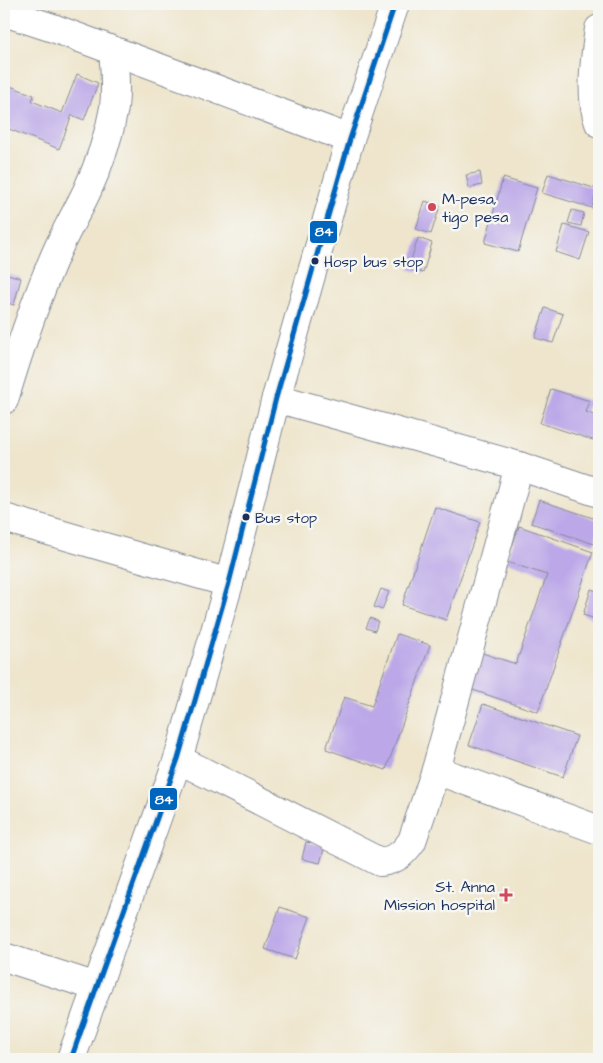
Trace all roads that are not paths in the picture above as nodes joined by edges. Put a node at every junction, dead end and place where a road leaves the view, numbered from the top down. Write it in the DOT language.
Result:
graph roads {
  1 [pos="395,4"];
  2 [pos="4,12"];
  3 [pos="599,29"];
  4 [pos="113,51"];
  5 [pos="599,122"];
  6 [pos="350,139"];
  7 [pos="276,398"];
  8 [pos="4,400"];
  9 [pos="519,466"];
  10 [pos="599,493"];
  11 [pos="4,518"];
  12 [pos="229,583"];
  13 [pos="178,759"];
  14 [pos="436,770"];
  15 [pos="599,830"];
  16 [pos="4,957"];
  17 [pos="97,988"];
  18 [pos="71,1059"];
  1 -- 6 [label="main road"];
  2 -- 4 [label="main road"];
  3 -- 5 [label="main road"];
  4 -- 6 [label="main road"];
  4 -- 8 [label="main road"];
  6 -- 7 [label="main road"];
  7 -- 9 [label="main road"];
  7 -- 12 [label="main road"];
  9 -- 10 [label="main road"];
  9 -- 14 [label="main road"];
  11 -- 12 [label="main road"];
  12 -- 13 [label="main road"];
  13 -- 14 [label="main road"];
  13 -- 17 [label="main road"];
  14 -- 15 [label="main road"];
  16 -- 17 [label="main road"];
  17 -- 18 [label="main road"];
}
